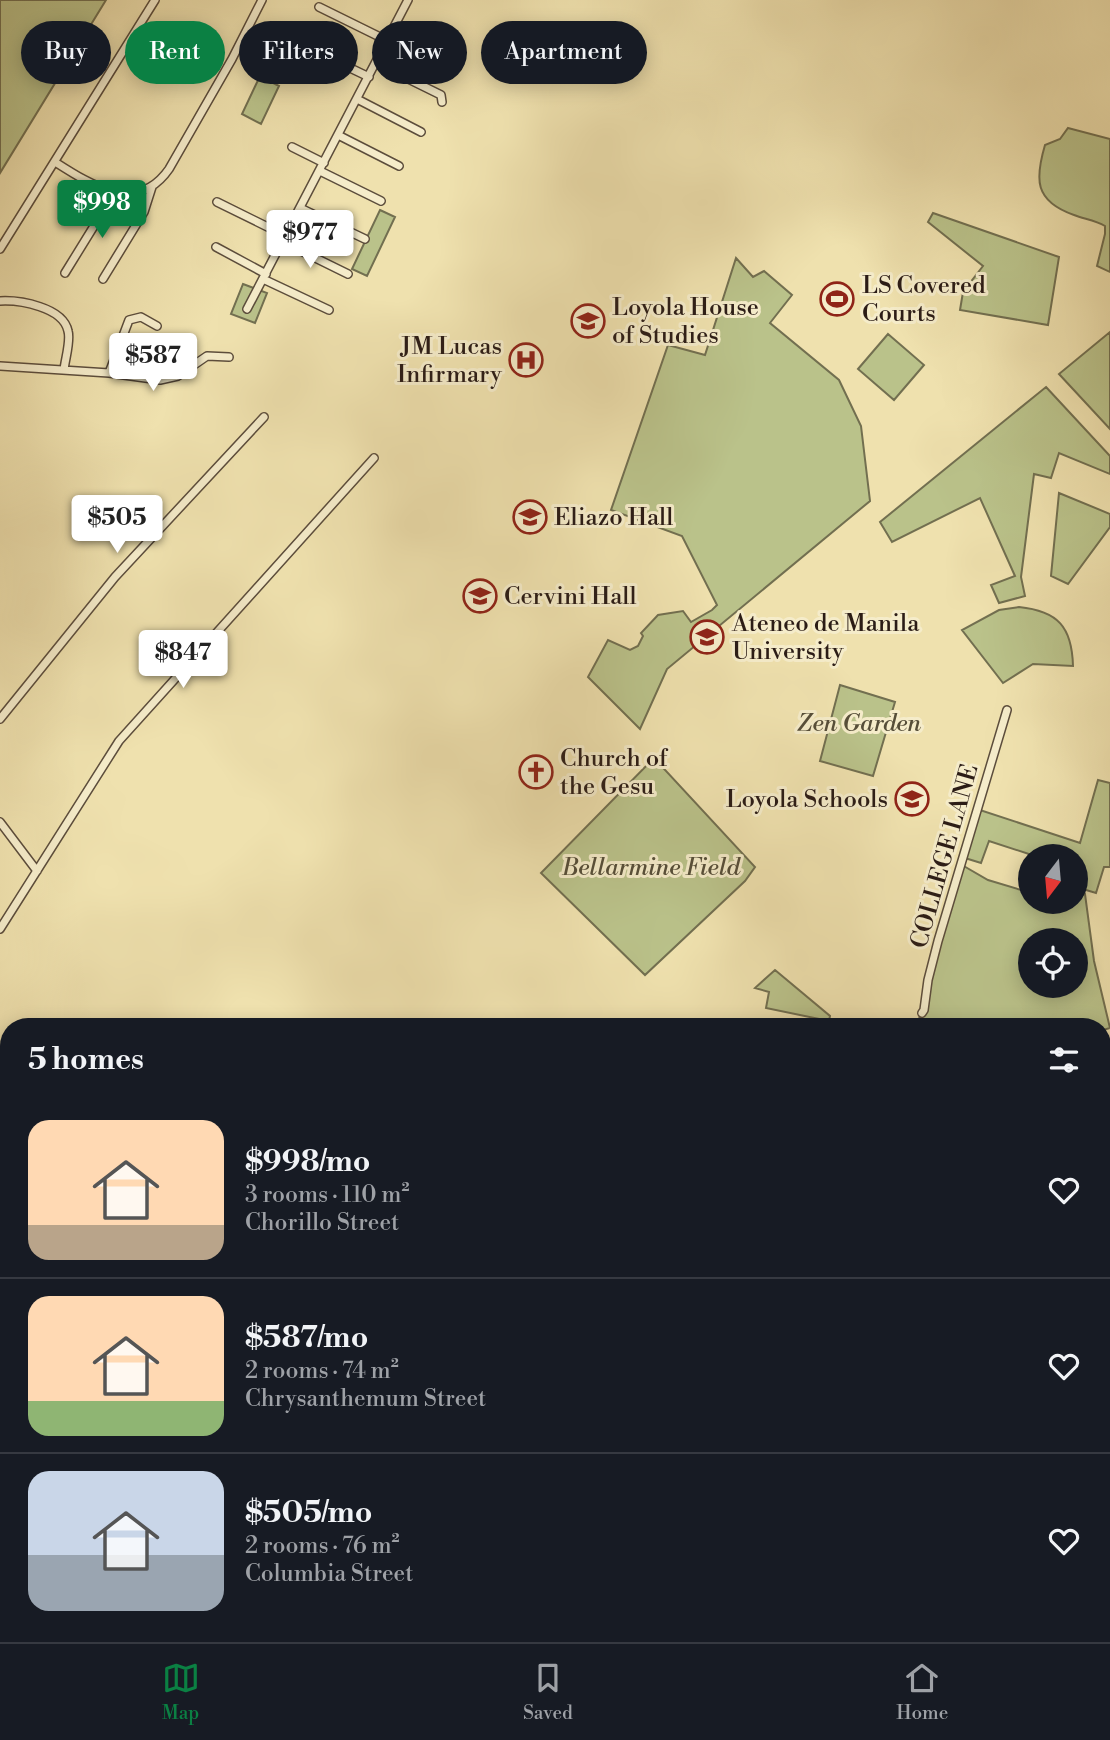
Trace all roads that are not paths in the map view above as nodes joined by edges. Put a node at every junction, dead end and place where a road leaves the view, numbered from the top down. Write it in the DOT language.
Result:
graph roads {
  1 [pos="155,0"];
  2 [pos="262,0"];
  3 [pos="398,0"];
  4 [pos="407,2"];
  5 [pos="319,7"];
  6 [pos="398,21"];
  7 [pos="372,33"];
  8 [pos="372,71"];
  9 [pos="358,72"];
  10 [pos="369,77"];
  11 [pos="419,84"];
  12 [pos="357,99"];
  13 [pos="442,102"];
  14 [pos="421,132"];
  15 [pos="338,135"];
  16 [pos="292,147"];
  17 [pos="55,162"];
  18 [pos="324,163"];
  19 [pos="399,166"];
  20 [pos="320,171"];
  21 [pos="152,187"];
  22 [pos="115,192"];
  23 [pos="381,201"];
  24 [pos="217,202"];
  25 [pos="300,208"];
  26 [pos="284,239"];
  27 [pos="365,239"];
  28 [pos="216,247"];
  29 [pos="0,249"];
  30 [pos="65,272"];
  31 [pos="348,274"];
  32 [pos="265,276"];
  33 [pos="103,279"];
  34 [pos="0,301"];
  35 [pos="247,309"];
  36 [pos="329,310"];
  37 [pos="157,326"];
  38 [pos="229,357"];
  39 [pos="0,366"];
  40 [pos="64,370"];
  41 [pos="109,373"];
  42 [pos="264,417"];
  43 [pos="374,458"];
  44 [pos="1007,710"];
  45 [pos="0,719"];
  46 [pos="0,822"];
  47 [pos="37,872"];
  48 [pos="0,929"];
  49 [pos="922,1013"];
  1 -- 17 [label="street"];
  2 -- 21 [label="street"];
  3 -- 4 [label="street"];
  4 -- 6 [label="street"];
  5 -- 7 [label="street"];
  8 -- 10 [label="street"];
  9 -- 10 [label="street"];
  10 -- 12 [label="street"];
  11 -- 13 [label="street"];
  12 -- 14 [label="street"];
  12 -- 15 [label="street"];
  15 -- 18 [label="street"];
  15 -- 19 [label="street"];
  16 -- 18 [label="street"];
  17 -- 22 [label="street"];
  17 -- 29 [label="street"];
  18 -- 20 [label="street"];
  20 -- 23 [label="street"];
  20 -- 25 [label="street"];
  21 -- 22 [label="street"];
  21 -- 33 [label="street"];
  22 -- 30 [label="street"];
  24 -- 26 [label="street"];
  25 -- 26 [label="street"];
  25 -- 27 [label="street"];
  26 -- 31 [label="street"];
  26 -- 32 [label="street"];
  28 -- 32 [label="street"];
  32 -- 35 [label="street"];
  32 -- 36 [label="street"];
  34 -- 40 [label="street"];
  37 -- 41 [label="street"];
  38 -- 41 [label="street"];
  39 -- 40 [label="street"];
  40 -- 41 [label="street"];
  42 -- 45 [label="street"];
  43 -- 47 [label="street"];
  44 -- 49 [label="street, COLLEGE LANE"];
  46 -- 47 [label="street"];
  47 -- 48 [label="street"];
}
